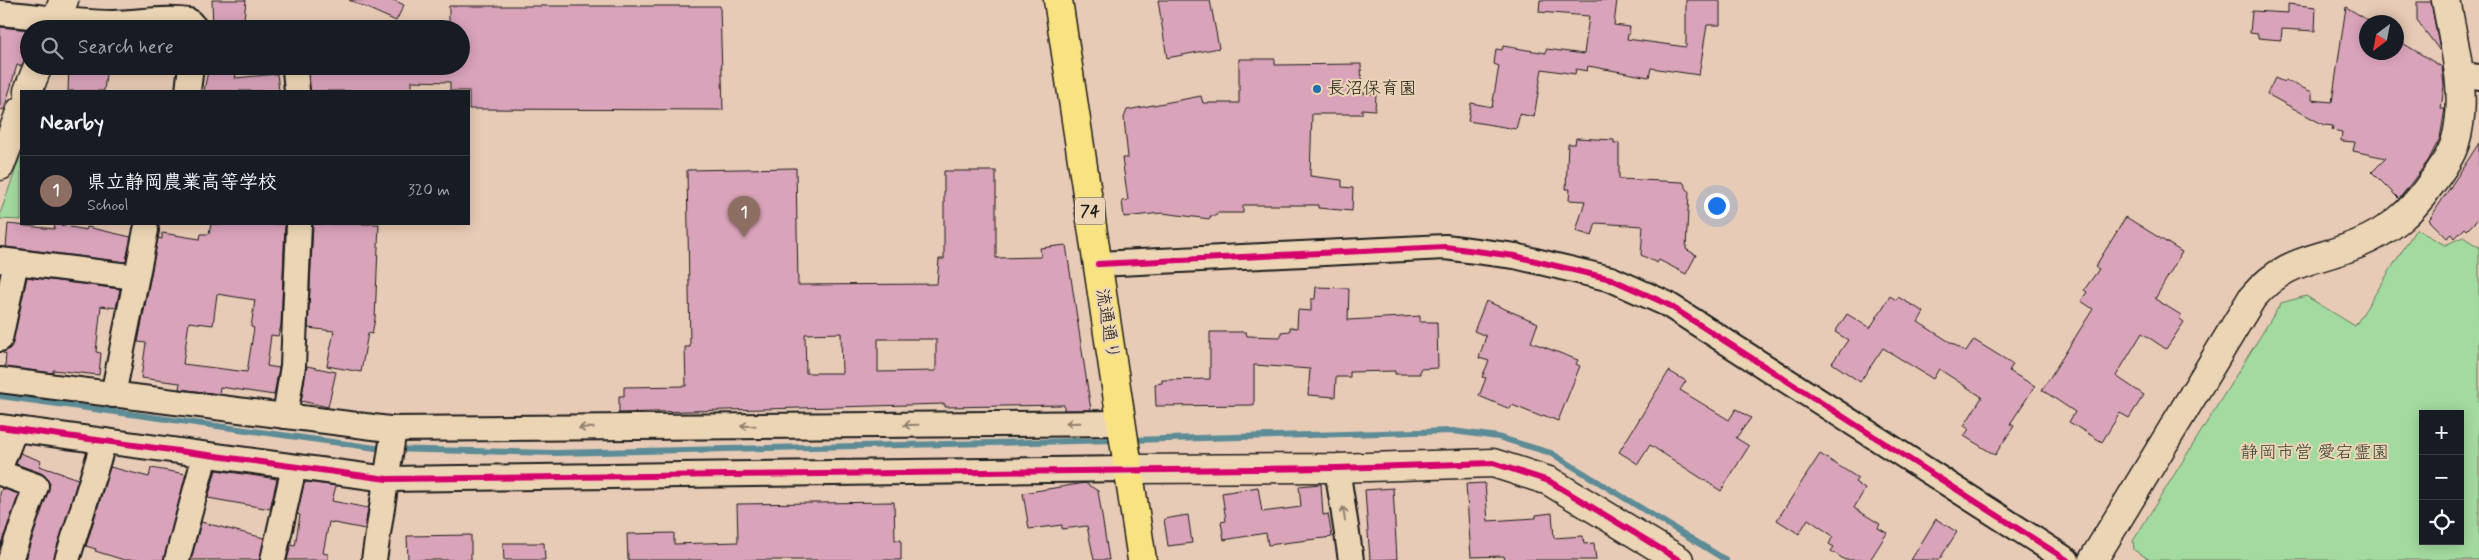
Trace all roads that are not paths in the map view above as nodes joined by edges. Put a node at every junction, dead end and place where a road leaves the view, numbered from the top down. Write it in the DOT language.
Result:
graph roads {
  1 [pos="1058,0"];
  2 [pos="2446,0"];
  3 [pos="0,13"];
  4 [pos="58,16"];
  5 [pos="90,20"];
  6 [pos="149,20"];
  7 [pos="184,20"];
  8 [pos="34,75"];
  9 [pos="190,75"];
  10 [pos="2469,76"];
  11 [pos="28,90"];
  12 [pos="188,90"];
  13 [pos="20,113"];
  14 [pos="0,166"];
  15 [pos="299,225"];
  16 [pos="146,230"];
  17 [pos="8,261"];
  18 [pos="1098,264"];
  19 [pos="136,277"];
  20 [pos="0,339"];
  21 [pos="0,380"];
  22 [pos="112,395"];
  23 [pos="285,416"];
  24 [pos="1122,423"];
  25 [pos="7,428"];
  26 [pos="394,430"];
  27 [pos="104,441"];
  28 [pos="205,455"];
  29 [pos="1128,464"];
  30 [pos="0,467"];
  31 [pos="294,467"];
  32 [pos="1337,468"];
  33 [pos="0,473"];
  34 [pos="387,479"];
  35 [pos="10,560"];
  36 [pos="68,560"];
  37 [pos="177,560"];
  38 [pos="273,560"];
  39 [pos="374,560"];
  40 [pos="1142,560"];
  41 [pos="1350,560"];
  42 [pos="1679,560"];
  43 [pos="2067,560"];
  44 [pos="2094,560"];
  1 -- 18 [label="main road, 流通通り / 74"];
  2 -- 10 [label="street"];
  3 -- 4 [label="street"];
  4 -- 5 [label="street"];
  6 -- 7 [label="street"];
  8 -- 11 [label="street"];
  9 -- 12 [label="street"];
  10 -- 44 [label="street"];
  13 -- 14 [label="street"];
  15 -- 23 [label="street"];
  16 -- 19 [label="street"];
  17 -- 19 [label="street"];
  17 -- 20 [label="street"];
  18 -- 24 [label="main road, 流通通り / 74"];
  18 -- 43 [label="street"];
  19 -- 22 [label="street"];
  21 -- 22 [label="street"];
  22 -- 23 [label="street"];
  23 -- 26 [label="street"];
  24 -- 26 [label="street, one-way"];
  24 -- 29 [label="main road, 流通通り / 74"];
  25 -- 27 [label="street"];
  25 -- 30 [label="street"];
  26 -- 34 [label="street"];
  27 -- 28 [label="street"];
  27 -- 36 [label="street"];
  28 -- 31 [label="street"];
  28 -- 37 [label="street"];
  29 -- 32 [label="street"];
  29 -- 34 [label="street"];
  29 -- 40 [label="main road, 流通通り / 74"];
  31 -- 34 [label="street"];
  31 -- 38 [label="street"];
  41 -- 32 [label="street, one-way"];
  32 -- 42 [label="street"];
  33 -- 35 [label="street"];
  34 -- 39 [label="street"];
}
